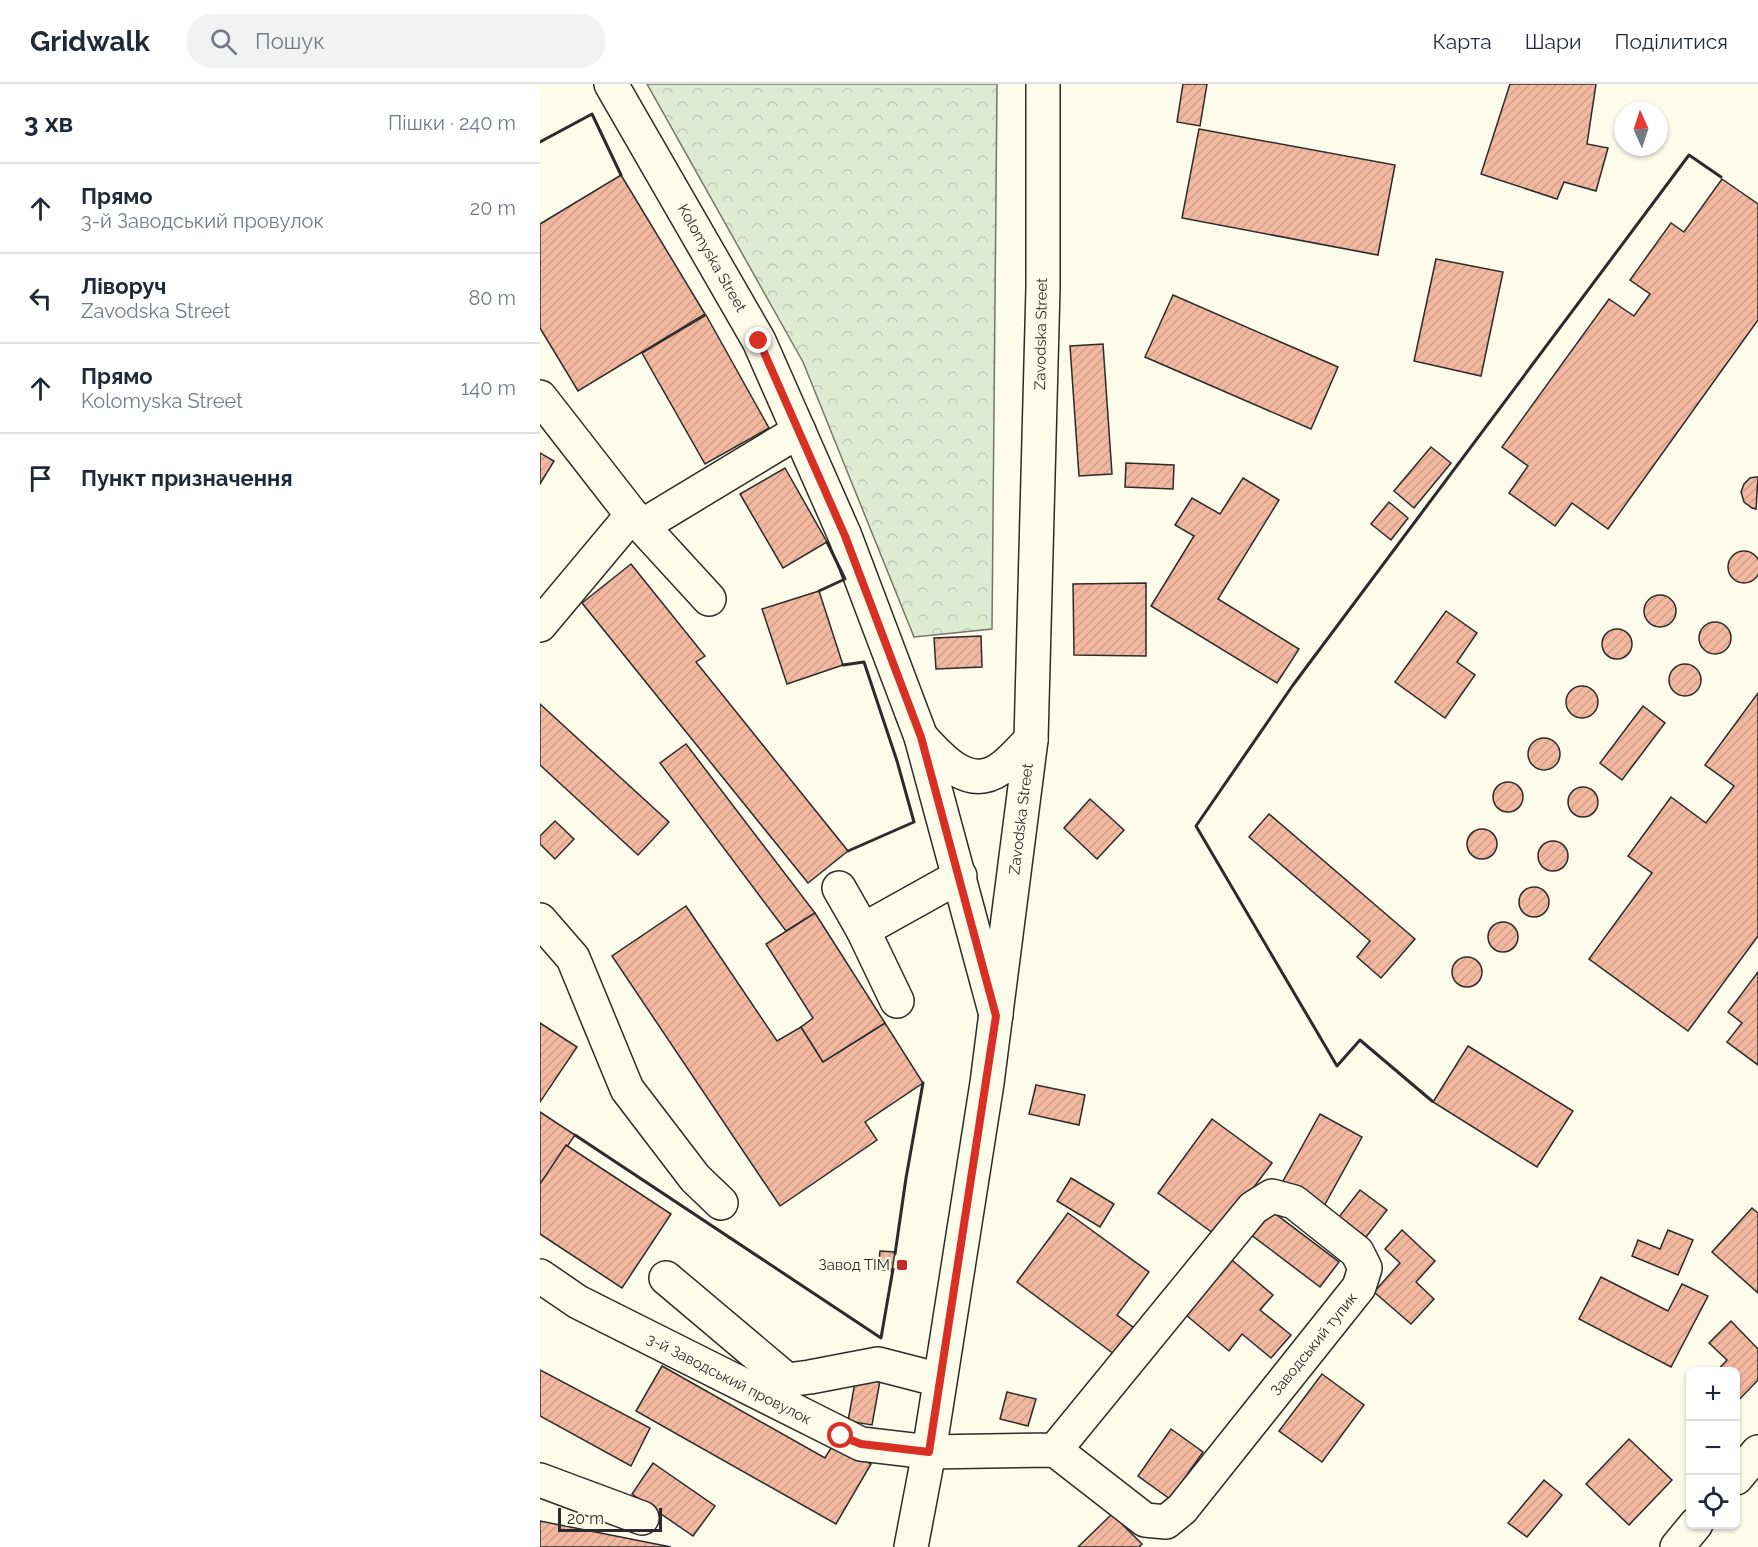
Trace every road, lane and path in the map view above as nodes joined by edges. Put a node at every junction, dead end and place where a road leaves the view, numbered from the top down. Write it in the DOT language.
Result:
graph roads {
  1 [pos="611,84"];
  2 [pos="1043,84"];
  3 [pos="540,398"];
  4 [pos="799,430"];
  5 [pos="637,520"];
  6 [pos="709,599"];
  7 [pos="540,625"];
  8 [pos="921,737"];
  9 [pos="1031,740"];
  10 [pos="960,876"];
  11 [pos="839,888"];
  12 [pos="540,920"];
  13 [pos="863,930"];
  14 [pos="897,1001"];
  15 [pos="996,1016"];
  16 [pos="721,1203"];
  17 [pos="540,1276"];
  18 [pos="666,1278"];
  19 [pos="940,1380"];
  20 [pos="1055,1450"];
  21 [pos="929,1452"];
  22 [pos="1758,1452"];
  23 [pos="1739,1475"];
  24 [pos="540,1480"];
  25 [pos="642,1518"];
  26 [pos="1692,1529"];
  27 [pos="911,1547"];
  28 [pos="1677,1547"];
  1 -- 4 [label="main road, Kolomyska Street"];
  2 -- 9 [label="main road, Zavodska Street"];
  3 -- 5 [label="main road"];
  4 -- 5 [label="main road"];
  4 -- 8 [label="main road, Kolomyska Street"];
  5 -- 6 [label="main road"];
  5 -- 7 [label="main road"];
  8 -- 9 [label="main road"];
  8 -- 10 [label="main road, Kolomyska Street"];
  9 -- 15 [label="main road, Zavodska Street"];
  10 -- 13 [label="main road"];
  10 -- 15 [label="main road, Kolomyska Street"];
  11 -- 13 [label="main road"];
  12 -- 16 [label="main road"];
  13 -- 14 [label="main road"];
  15 -- 19 [label="main road, Zavodska Street"];
  17 -- 21 [label="main road, 3-й Заводський провулок"];
  18 -- 19 [label="main road"];
  19 -- 21 [label="main road, Zavodska Street"];
  20 -- 20 [label="main road, Заводський тупик"];
  20 -- 21 [label="main road"];
  21 -- 27 [label="main road, Zavodska Street"];
  22 -- 23 [label="main road"];
  24 -- 25 [label="main road"];
  26 -- 28 [label="main road"];
}
